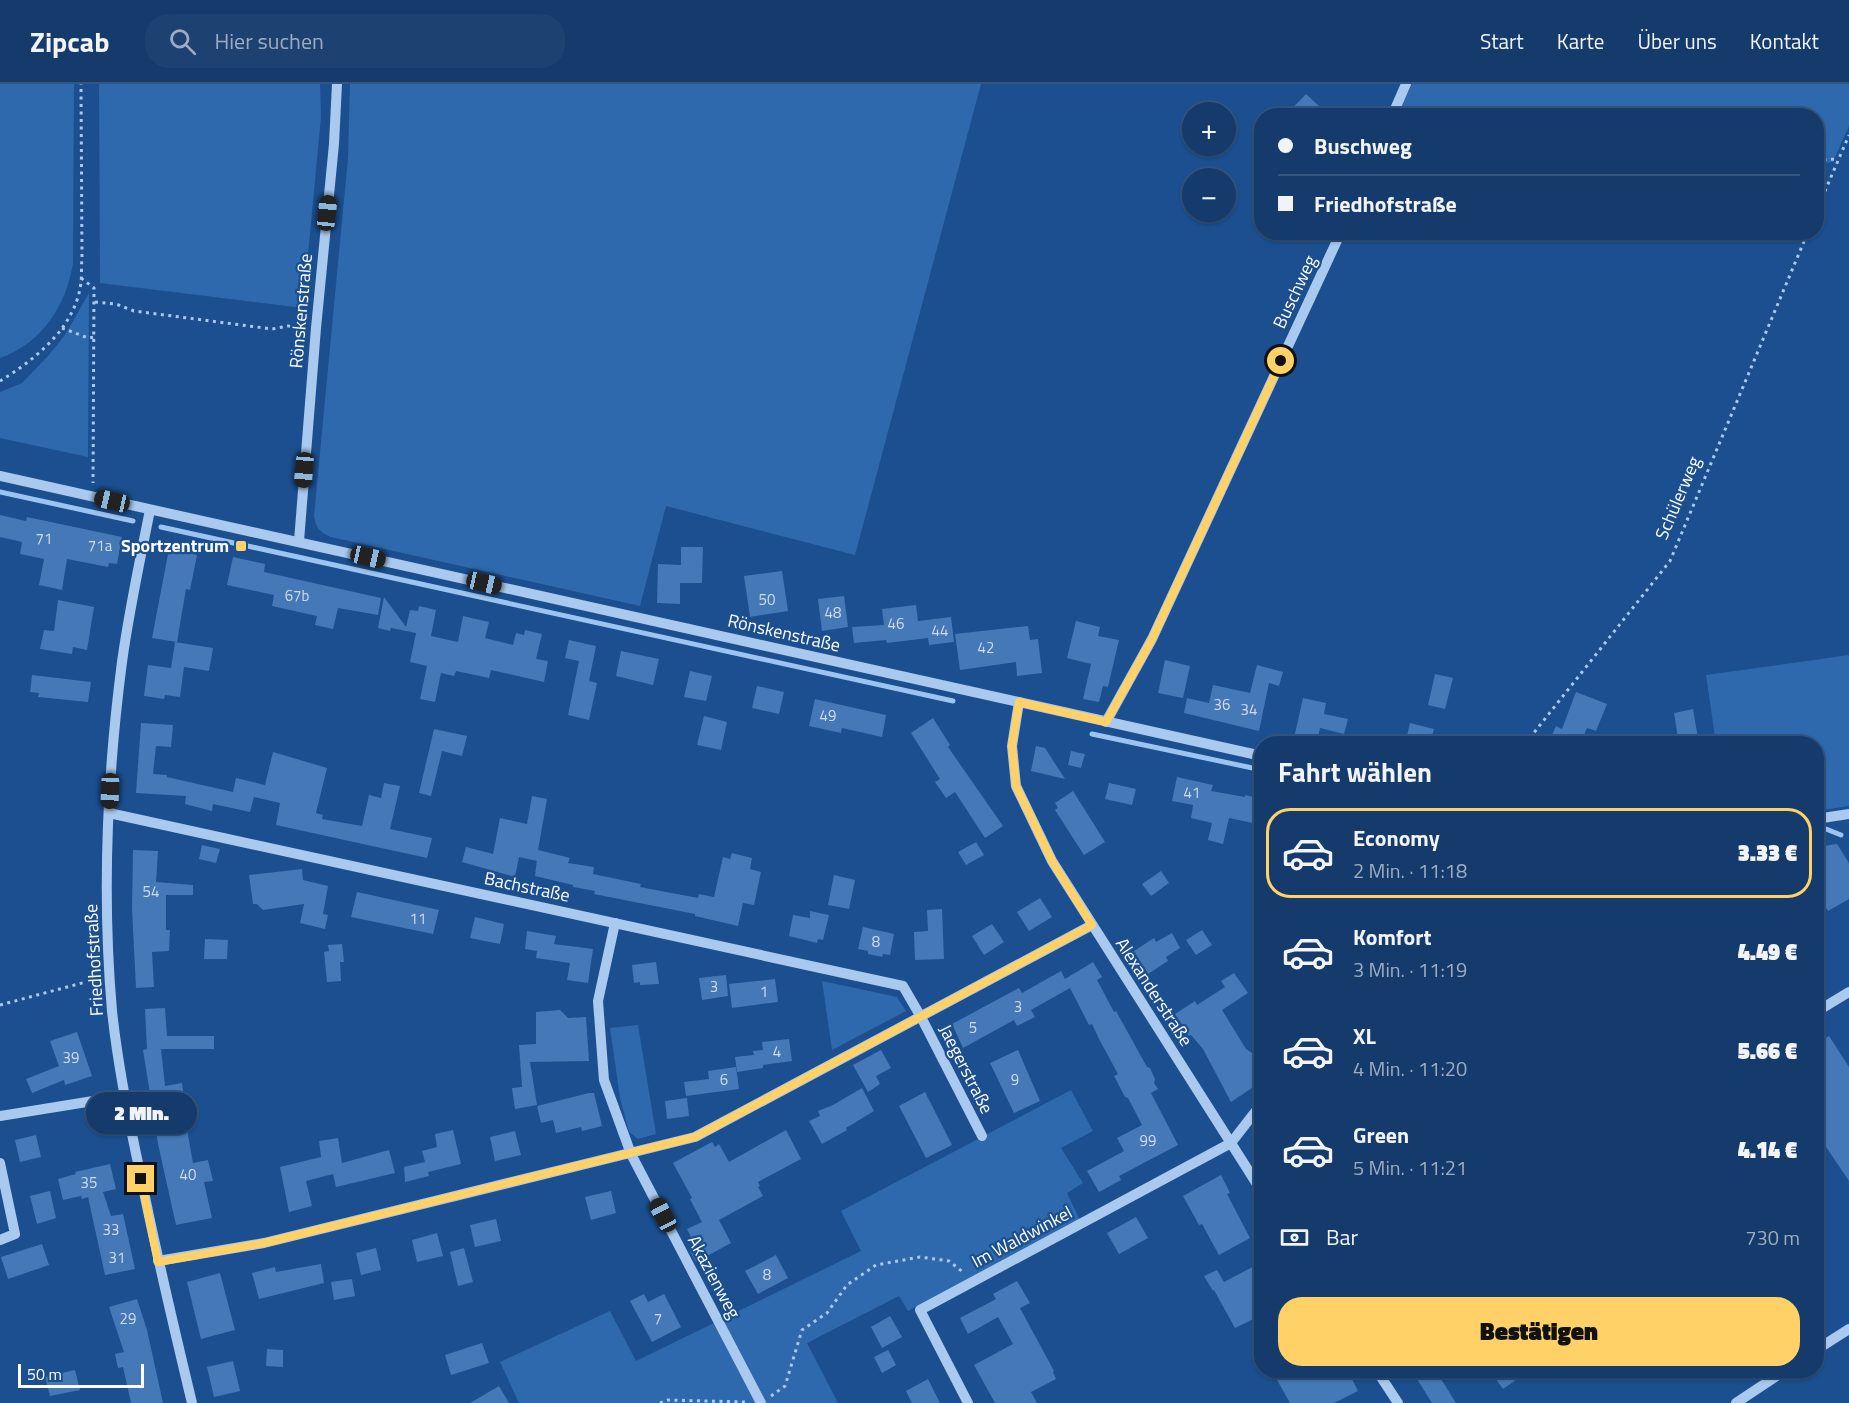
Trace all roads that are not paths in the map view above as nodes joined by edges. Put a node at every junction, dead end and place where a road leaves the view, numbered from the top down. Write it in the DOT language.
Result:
graph roads {
  1 [pos="337,84"];
  2 [pos="1406,84"];
  3 [pos="1396,108"];
  4 [pos="1337,240"];
  5 [pos="0,477"];
  6 [pos="150,510"];
  7 [pos="299,541"];
  8 [pos="1019,702"];
  9 [pos="1106,722"];
  10 [pos="1254,754"];
  11 [pos="109,813"];
  12 [pos="1849,814"];
  13 [pos="1824,818"];
  14 [pos="615,923"];
  15 [pos="1092,925"];
  16 [pos="1849,992"];
  17 [pos="1824,1007"];
  18 [pos="921,1017"];
  19 [pos="124,1096"];
  20 [pos="1254,1113"];
  21 [pos="0,1116"];
  22 [pos="982,1136"];
  23 [pos="1231,1143"];
  24 [pos="631,1154"];
  25 [pos="0,1164"];
  26 [pos="1254,1179"];
  27 [pos="0,1240"];
  28 [pos="158,1262"];
  29 [pos="1849,1329"];
  30 [pos="1824,1345"];
  31 [pos="1382,1378"];
  32 [pos="1774,1378"];
  33 [pos="192,1403"];
  34 [pos="761,1403"];
  35 [pos="968,1403"];
  36 [pos="1398,1403"];
  37 [pos="1736,1403"];
  1 -- 7 [label="street, Rönskenstraße"];
  2 -- 3 [label="street"];
  4 -- 9 [label="street, Buschweg"];
  5 -- 6 [label="street, Rönskenstraße"];
  6 -- 7 [label="street, Rönskenstraße"];
  6 -- 11 [label="street, Friedhofstraße"];
  7 -- 8 [label="street, Rönskenstraße"];
  8 -- 9 [label="street, Rönskenstraße"];
  8 -- 15 [label="street, Alexanderstraße"];
  9 -- 10 [label="street, Rönskenstraße"];
  11 -- 14 [label="street, Bachstraße"];
  11 -- 19 [label="street, Friedhofstraße"];
  12 -- 13 [label="street"];
  14 -- 18 [label="street, Bachstraße"];
  14 -- 24 [label="street, Akazienweg"];
  15 -- 18 [label="street, Jaegerstraße"];
  15 -- 23 [label="street, Alexanderstraße"];
  16 -- 17 [label="street"];
  18 -- 22 [label="street, Jaegerstraße"];
  18 -- 24 [label="street, Jaegerstraße"];
  19 -- 21 [label="street"];
  19 -- 28 [label="street, Friedhofstraße"];
  20 -- 23 [label="street"];
  23 -- 26 [label="street, Alexanderstraße"];
  23 -- 35 [label="street, Im Waldwinkel"];
  24 -- 28 [label="street, Jaegerstraße"];
  24 -- 34 [label="street, Akazienweg"];
  25 -- 27 [label="street"];
  28 -- 33 [label="street, Friedhofstraße"];
  29 -- 30 [label="street"];
  31 -- 36 [label="street"];
  32 -- 37 [label="street"];
}
